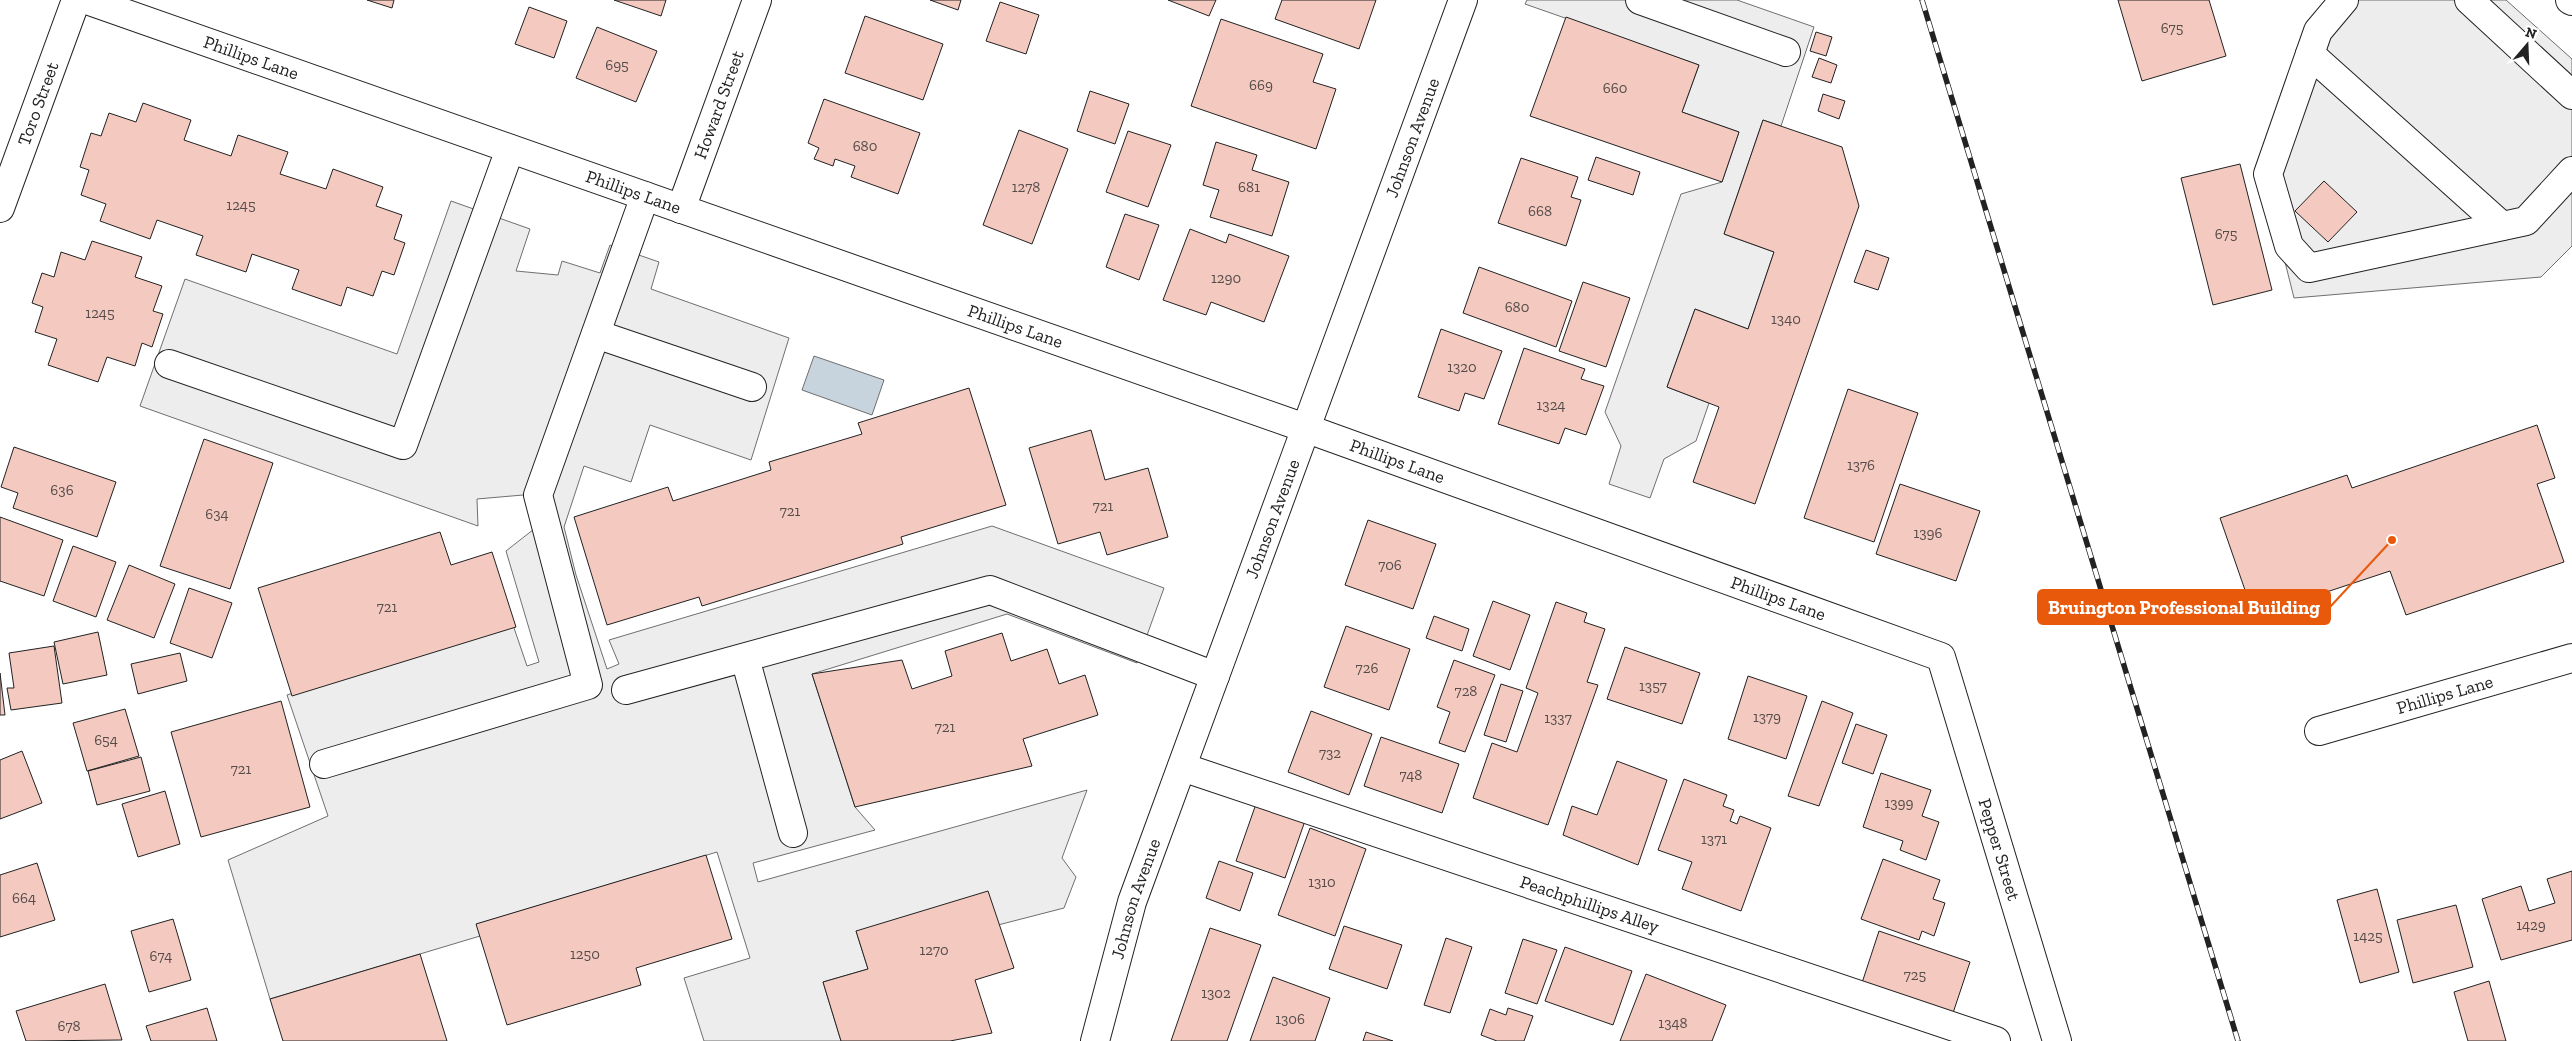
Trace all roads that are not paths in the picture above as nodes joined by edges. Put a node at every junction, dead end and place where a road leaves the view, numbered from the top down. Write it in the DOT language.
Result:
graph roads {
  1 [pos="76,0"];
  2 [pos="87,0"];
  3 [pos="757,0"];
  4 [pos="1463,0"];
  5 [pos="1640,0"];
  6 [pos="2344,0"];
  7 [pos="2469,0"];
  8 [pos="1786,52"];
  9 [pos="2310,54"];
  10 [pos="2572,96"];
  11 [pos="510,149"];
  12 [pos="2572,171"];
  13 [pos="646,196"];
  14 [pos="0,208"];
  15 [pos="681,209"];
  16 [pos="2502,226"];
  17 [pos="596,334"];
  18 [pos="169,364"];
  19 [pos="752,387"];
  20 [pos="1305,428"];
  21 [pos="1941,657"];
  22 [pos="745,658"];
  23 [pos="2572,658"];
  24 [pos="1215,676"];
  25 [pos="626,690"];
  26 [pos="2319,731"];
  27 [pos="324,764"];
  28 [pos="1182,767"];
  29 [pos="794,833"];
  30 [pos="1094,1041"];
  31 [pos="1996,1041"];
  32 [pos="2057,1041"];
  1 -- 14 [label="street, Toro Street"];
  2 -- 11 [label="street, Phillips Lane"];
  3 -- 15 [label="street, Howard Street"];
  4 -- 20 [label="street, Johnson Avenue"];
  5 -- 8 [label="street"];
  6 -- 9 [label="street"];
  7 -- 10 [label="street"];
  9 -- 16 [label="street"];
  9 -- 16 [label="street"];
  11 -- 13 [label="street, Phillips Lane"];
  11 -- 18 [label="street"];
  12 -- 16 [label="street"];
  13 -- 15 [label="street, Phillips Lane"];
  13 -- 17 [label="street"];
  15 -- 20 [label="street, Phillips Lane"];
  17 -- 19 [label="street"];
  17 -- 27 [label="street"];
  20 -- 21 [label="street, Phillips Lane"];
  20 -- 24 [label="street, Johnson Avenue"];
  21 -- 32 [label="street, Pepper Street"];
  22 -- 24 [label="street"];
  22 -- 25 [label="street"];
  22 -- 29 [label="street"];
  23 -- 26 [label="street, Phillips Lane"];
  24 -- 28 [label="street, Johnson Avenue"];
  28 -- 30 [label="street, Johnson Avenue"];
  28 -- 31 [label="street, Peachphillips Alley"];
}
